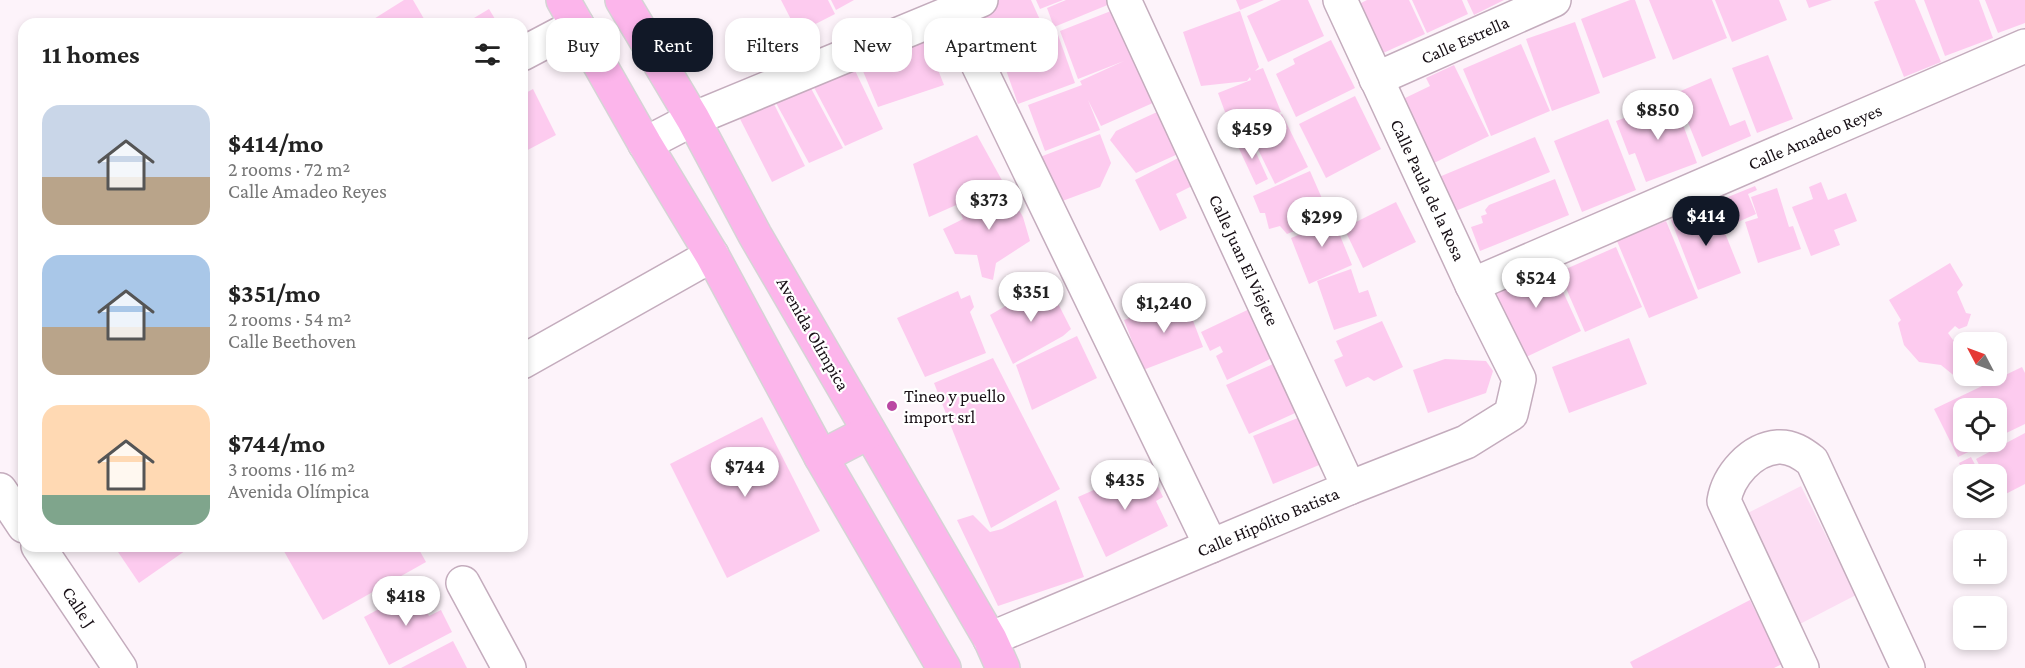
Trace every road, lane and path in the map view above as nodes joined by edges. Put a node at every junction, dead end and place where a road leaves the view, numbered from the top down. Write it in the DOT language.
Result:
graph roads {
  1 [pos="622,0"];
  2 [pos="1124,0"];
  3 [pos="1340,0"];
  4 [pos="1554,0"];
  5 [pos="967,7"];
  6 [pos="570,12"];
  7 [pos="2025,46"];
  8 [pos="528,49"];
  9 [pos="1376,79"];
  10 [pos="693,119"];
  11 [pos="645,144"];
  12 [pos="712,255"];
  13 [pos="1472,285"];
  14 [pos="528,360"];
  15 [pos="1519,379"];
  16 [pos="869,432"];
  17 [pos="821,458"];
  18 [pos="1349,488"];
  19 [pos="0,490"];
  20 [pos="18,528"];
  21 [pos="1211,546"];
  22 [pos="35,552"];
  23 [pos="463,583"];
  24 [pos="997,654"];
  25 [pos="120,668"];
  26 [pos="509,668"];
  27 [pos="944,668"];
  28 [pos="1802,668"];
  29 [pos="1908,668"];
  1 -- 10 [label="main road, Avenida Olímpica"];
  2 -- 18 [label="street, Calle Juan El Viejete"];
  3 -- 9 [label="street, Calle Paula de la Rosa"];
  4 -- 9 [label="street, Calle Estrella"];
  5 -- 10 [label="street"];
  5 -- 21 [label="street"];
  6 -- 8 [label="street"];
  6 -- 11 [label="main road"];
  7 -- 13 [label="street, Calle Amadeo Reyes"];
  9 -- 13 [label="street, Calle Paula de la Rosa"];
  10 -- 11 [label="street"];
  10 -- 16 [label="main road, Avenida Olímpica"];
  11 -- 12 [label="main road"];
  12 -- 14 [label="street"];
  12 -- 17 [label="main road"];
  13 -- 15 [label="street, Calle Paula de la Rosa"];
  15 -- 18 [label="street, Calle Hipólito Batista"];
  16 -- 17 [label="main road"];
  16 -- 24 [label="main road, Avenida Olímpica"];
  17 -- 27 [label="main road"];
  18 -- 21 [label="street, Calle Hipólito Batista"];
  19 -- 20 [label="street, Calle J"];
  21 -- 24 [label="street, Calle Hipólito Batista"];
  22 -- 25 [label="street, Calle J"];
  23 -- 26 [label="street"];
  28 -- 29 [label="street"];
}
